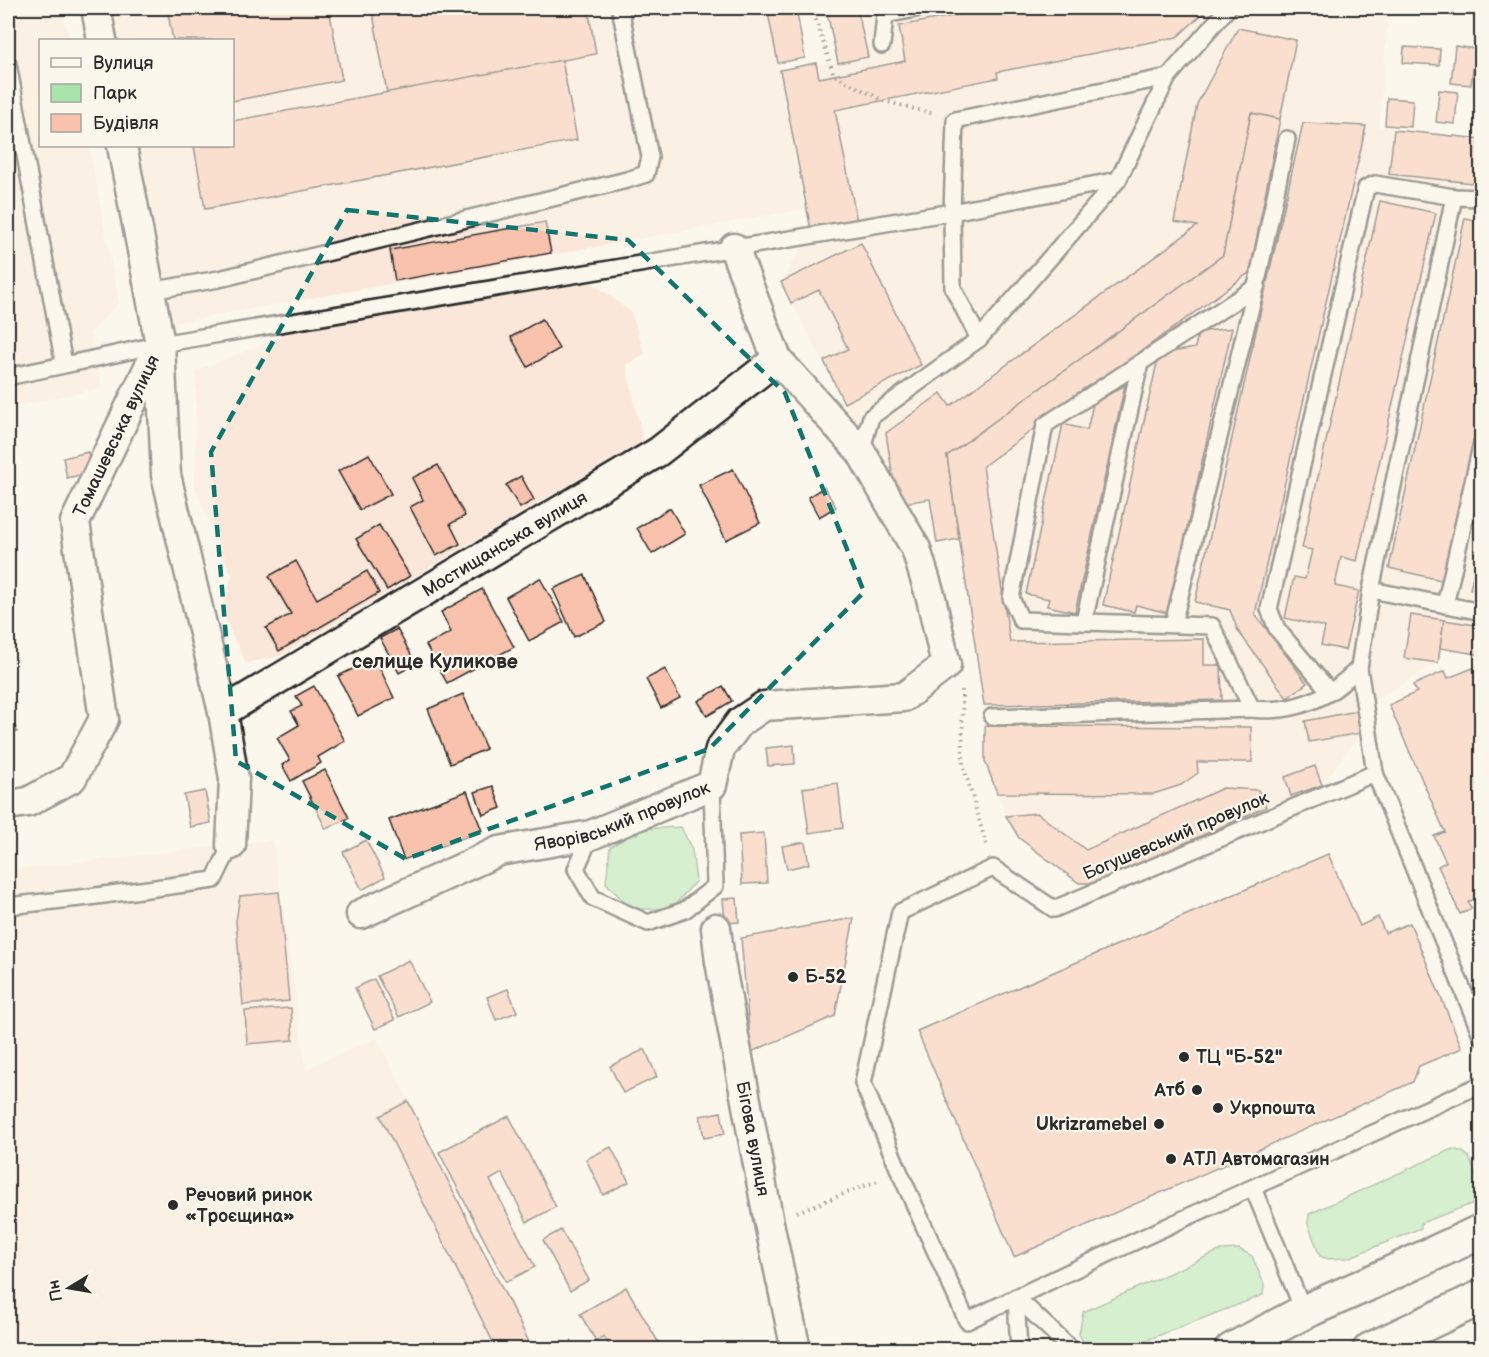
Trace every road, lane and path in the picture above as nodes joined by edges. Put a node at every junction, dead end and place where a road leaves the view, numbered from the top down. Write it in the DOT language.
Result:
graph roads {
  1 [pos="96,8"];
  2 [pos="620,8"];
  3 [pos="812,8"];
  4 [pos="921,8"];
  5 [pos="1228,8"];
  6 [pos="102,39"];
  7 [pos="882,45"];
  8 [pos="8,64"];
  9 [pos="1168,77"];
  10 [pos="955,120"];
  11 [pos="1287,139"];
  12 [pos="122,147"];
  13 [pos="1118,180"];
  14 [pos="1454,197"];
  15 [pos="1482,198"];
  16 [pos="952,212"];
  17 [pos="734,248"];
  18 [pos="1256,287"];
  19 [pos="150,291"];
  20 [pos="979,339"];
  21 [pos="160,344"];
  22 [pos="777,359"];
  23 [pos="1140,363"];
  24 [pos="64,364"];
  25 [pos="8,377"];
  26 [pos="1482,442"];
  27 [pos="861,452"];
  28 [pos="1371,590"];
  29 [pos="1445,605"];
  30 [pos="1482,612"];
  31 [pos="1084,622"];
  32 [pos="1173,624"];
  33 [pos="1359,668"];
  34 [pos="954,674"];
  35 [pos="1330,692"];
  36 [pos="1252,709"];
  37 [pos="224,712"];
  38 [pos="992,717"];
  39 [pos="1375,773"];
  40 [pos="712,785"];
  41 [pos="8,805"];
  42 [pos="591,835"];
  43 [pos="231,845"];
  44 [pos="993,868"];
  45 [pos="8,906"];
  46 [pos="361,914"];
  47 [pos="716,928"];
  48 [pos="1482,1037"];
  49 [pos="1482,1084"];
  50 [pos="900,1173"];
  51 [pos="1253,1188"];
  52 [pos="769,1223"];
  53 [pos="1482,1231"];
  54 [pos="1016,1297"];
  55 [pos="1482,1297"];
  56 [pos="1304,1312"];
  57 [pos="796,1350"];
  58 [pos="1019,1350"];
  59 [pos="1072,1350"];
  60 [pos="1232,1350"];
  61 [pos="1370,1350"];
  1 -- 6 [label="street"];
  2 -- 19 [label="lane"];
  3 -- 10 [label="path"];
  4 -- 7 [label="lane"];
  5 -- 9 [label="lane"];
  8 -- 24 [label="lane"];
  9 -- 10 [label="lane"];
  9 -- 13 [label="lane"];
  10 -- 16 [label="lane"];
  11 -- 18 [label="lane"];
  12 -- 19 [label="street"];
  13 -- 16 [label="lane"];
  13 -- 20 [label="lane"];
  14 -- 15 [label="lane"];
  14 -- 28 [label="lane"];
  14 -- 35 [label="lane"];
  16 -- 17 [label="lane"];
  16 -- 20 [label="lane"];
  17 -- 21 [label="lane"];
  17 -- 22 [label="street"];
  18 -- 23 [label="lane"];
  18 -- 32 [label="lane"];
  19 -- 21 [label="street"];
  20 -- 27 [label="lane"];
  21 -- 24 [label="lane"];
  21 -- 37 [label="street, Томашевська вулиця"];
  21 -- 41 [label="street, Томашевська вулиця"];
  22 -- 27 [label="street"];
  22 -- 37 [label="street, Мостищанська вулиця"];
  23 -- 31 [label="lane"];
  23 -- 31 [label="lane"];
  24 -- 25 [label="lane"];
  26 -- 29 [label="lane"];
  27 -- 34 [label="street"];
  28 -- 29 [label="lane"];
  28 -- 33 [label="lane"];
  29 -- 30 [label="lane"];
  31 -- 32 [label="lane"];
  32 -- 36 [label="lane"];
  33 -- 35 [label="lane"];
  33 -- 39 [label="lane"];
  34 -- 40 [label="street, Яворівський провулок"];
  34 -- 44 [label="path"];
  35 -- 36 [label="lane"];
  36 -- 38 [label="lane"];
  37 -- 43 [label="street, Томашевська вулиця"];
  39 -- 44 [label="lane, Богушевський провулок"];
  39 -- 48 [label="lane"];
  40 -- 42 [label="street, Яворівський провулок"];
  40 -- 42 [label="lane"];
  42 -- 46 [label="street, Яворівський провулок"];
  43 -- 45 [label="lane"];
  44 -- 50 [label="lane"];
  47 -- 52 [label="street, Бігова вулиця"];
  49 -- 51 [label="lane"];
  50 -- 52 [label="path"];
  50 -- 54 [label="lane"];
  51 -- 54 [label="lane"];
  51 -- 56 [label="lane"];
  52 -- 57 [label="street, Бігова вулиця"];
  53 -- 56 [label="main road"];
  54 -- 58 [label="lane"];
  54 -- 59 [label="lane"];
  55 -- 61 [label="main road"];
  56 -- 60 [label="main road"];
}
